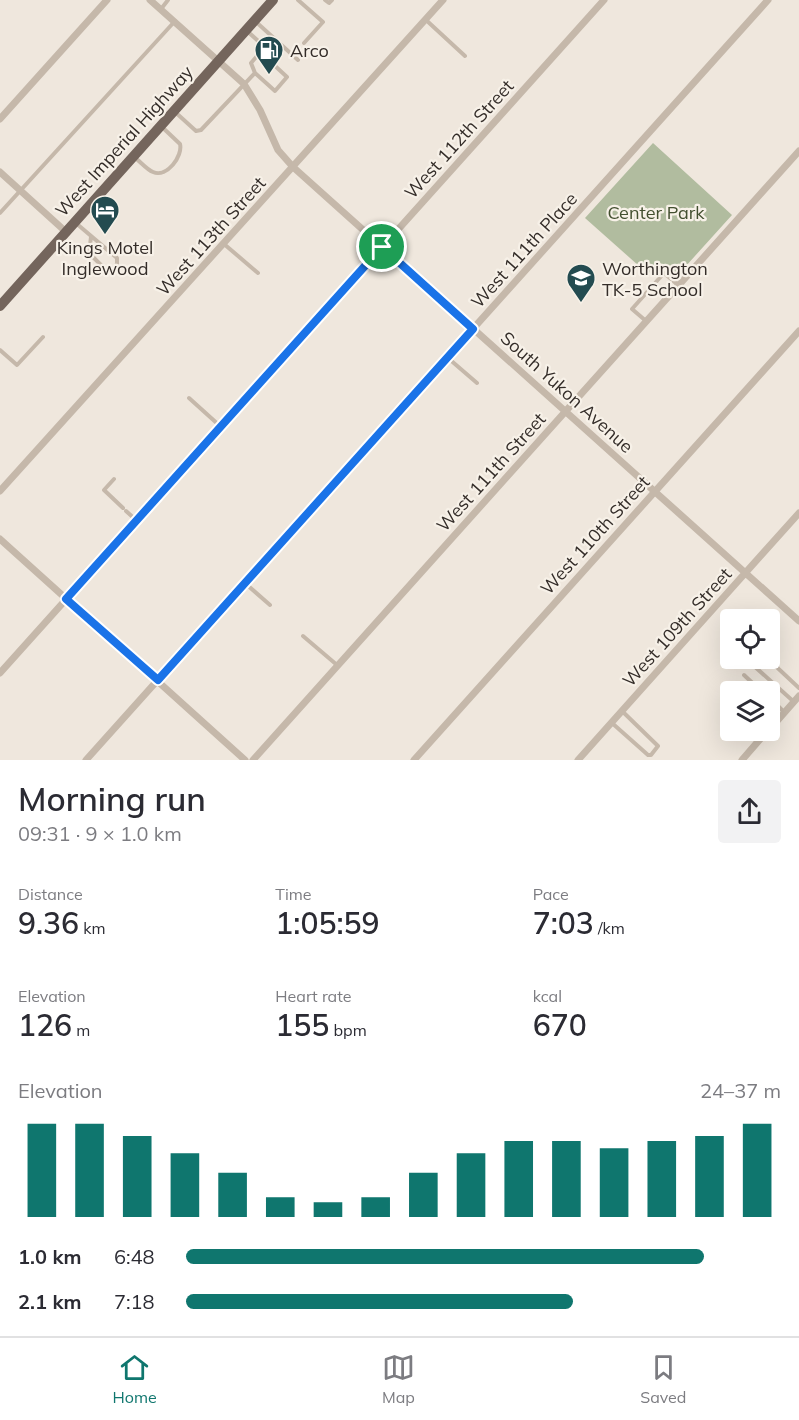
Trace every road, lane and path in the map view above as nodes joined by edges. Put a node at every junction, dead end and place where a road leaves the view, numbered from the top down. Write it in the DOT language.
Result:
graph roads {
  1 [pos="107,0"];
  2 [pos="150,0"];
  3 [pos="168,0"];
  4 [pos="273,0"];
  5 [pos="298,0"];
  6 [pos="325,0"];
  7 [pos="332,0"];
  8 [pos="443,0"];
  9 [pos="604,0"];
  10 [pos="768,0"];
  11 [pos="161,10"];
  12 [pos="426,19"];
  13 [pos="175,21"];
  14 [pos="254,21"];
  15 [pos="246,30"];
  16 [pos="304,43"];
  17 [pos="260,52"];
  18 [pos="465,56"];
  19 [pos="219,60"];
  20 [pos="297,60"];
  21 [pos="255,73"];
  22 [pos="244,84"];
  23 [pos="173,111"];
  24 [pos="0,119"];
  25 [pos="160,126"];
  26 [pos="799,151"];
  27 [pos="133,156"];
  28 [pos="293,167"];
  29 [pos="0,172"];
  30 [pos="21,190"];
  31 [pos="0,213"];
  32 [pos="75,221"];
  33 [pos="65,231"];
  34 [pos="91,237"];
  35 [pos="224,243"];
  36 [pos="382,247"];
  37 [pos="258,273"];
  38 [pos="678,285"];
  39 [pos="0,306"];
  40 [pos="646,321"];
  41 [pos="473,329"];
  42 [pos="799,331"];
  43 [pos="43,337"];
  44 [pos="0,350"];
  45 [pos="448,357"];
  46 [pos="477,383"];
  47 [pos="189,398"];
  48 [pos="566,411"];
  49 [pos="221,427"];
  50 [pos="114,478"];
  51 [pos="0,491"];
  52 [pos="655,492"];
  53 [pos="799,513"];
  54 [pos="137,520"];
  55 [pos="0,539"];
  56 [pos="746,573"];
  57 [pos="245,583"];
  58 [pos="66,599"];
  59 [pos="270,605"];
  60 [pos="799,621"];
  61 [pos="303,636"];
  62 [pos="337,666"];
  63 [pos="758,669"];
  64 [pos="779,669"];
  65 [pos="0,673"];
  66 [pos="744,675"];
  67 [pos="158,680"];
  68 [pos="750,681"];
  69 [pos="799,688"];
  70 [pos="796,699"];
  71 [pos="780,707"];
  72 [pos="622,711"];
  73 [pos="785,712"];
  74 [pos="780,718"];
  75 [pos="612,722"];
  76 [pos="759,741"];
  77 [pos="86,760"];
  78 [pos="245,760"];
  79 [pos="253,760"];
  80 [pos="414,760"];
  81 [pos="578,760"];
  82 [pos="742,760"];
  1 -- 24 [label="street"];
  2 -- 11 [label="street, South Yukon Avenue"];
  3 -- 11 [label="lane"];
  4 -- 14 [label="main road, West Imperial Highway"];
  5 -- 16 [label="lane"];
  6 -- 7 [label="lane"];
  8 -- 12 [label="street, West 113th Street"];
  9 -- 36 [label="street, West 112th Street"];
  10 -- 41 [label="street, West 111th Place"];
  11 -- 13 [label="street, South Yukon Avenue"];
  12 -- 18 [label="lane"];
  12 -- 28 [label="street, West 113th Street"];
  13 -- 19 [label="street, South Yukon Avenue"];
  13 -- 30 [label="lane"];
  14 -- 15 [label="main road, West Imperial Highway"];
  14 -- 20 [label="lane"];
  15 -- 17 [label="lane"];
  15 -- 19 [label="main road, West Imperial Highway"];
  17 -- 21 [label="lane"];
  17 -- 21 [label="lane"];
  19 -- 22 [label="street, South Yukon Avenue"];
  19 -- 23 [label="main road, West Imperial Highway"];
  21 -- 22 [label="lane"];
  22 -- 23 [label="lane"];
  22 -- 28 [label="street, South Yukon Avenue"];
  23 -- 25 [label="main road, West Imperial Highway"];
  25 -- 27 [label="main road, West Imperial Highway"];
  25 -- 27 [label="lane"];
  26 -- 38 [label="street, West 111th Street"];
  27 -- 32 [label="main road, West Imperial Highway"];
  28 -- 35 [label="street, West 113th Street"];
  28 -- 36 [label="street, South Yukon Avenue"];
  29 -- 30 [label="street"];
  30 -- 31 [label="lane"];
  30 -- 33 [label="street"];
  32 -- 33 [label="main road, West Imperial Highway"];
  32 -- 34 [label="lane"];
  33 -- 39 [label="main road, West Imperial Highway"];
  34 -- 34 [label="lane"];
  35 -- 37 [label="lane"];
  35 -- 51 [label="street, West 113th Street"];
  36 -- 41 [label="street, South Yukon Avenue"];
  36 -- 49 [label="street, West 112th Street"];
  38 -- 40 [label="street, West 111th Street"];
  38 -- 40 [label="lane"];
  40 -- 48 [label="street, West 111th Street"];
  41 -- 45 [label="street, West 111th Place"];
  41 -- 48 [label="street, South Yukon Avenue"];
  42 -- 52 [label="street, West 110th Street"];
  43 -- 44 [label="lane"];
  45 -- 46 [label="lane"];
  45 -- 57 [label="street, West 111th Place"];
  47 -- 49 [label="lane"];
  48 -- 52 [label="street, South Yukon Avenue"];
  48 -- 62 [label="street, West 111th Street"];
  49 -- 54 [label="street, West 112th Street"];
  50 -- 54 [label="lane"];
  52 -- 56 [label="street, South Yukon Avenue"];
  52 -- 80 [label="street, West 110th Street"];
  53 -- 56 [label="street, West 109th Street"];
  54 -- 58 [label="street, West 112th Street"];
  55 -- 58 [label="street"];
  56 -- 60 [label="street, South Yukon Avenue"];
  56 -- 72 [label="street, West 109th Street"];
  57 -- 59 [label="lane"];
  57 -- 67 [label="street, West 111th Place"];
  58 -- 65 [label="street, West 112th Street"];
  58 -- 67 [label="street"];
  61 -- 62 [label="lane"];
  62 -- 79 [label="street, West 111th Street"];
  63 -- 70 [label="lane"];
  64 -- 69 [label="lane"];
  66 -- 68 [label="lane"];
  67 -- 77 [label="street, West 111th Place"];
  67 -- 78 [label="street"];
  70 -- 73 [label="street"];
  71 -- 73 [label="lane"];
  72 -- 75 [label="street, West 109th Street"];
  72 -- 75 [label="lane"];
  73 -- 74 [label="street"];
  75 -- 81 [label="street, West 109th Street"];
  76 -- 82 [label="street"];
}
